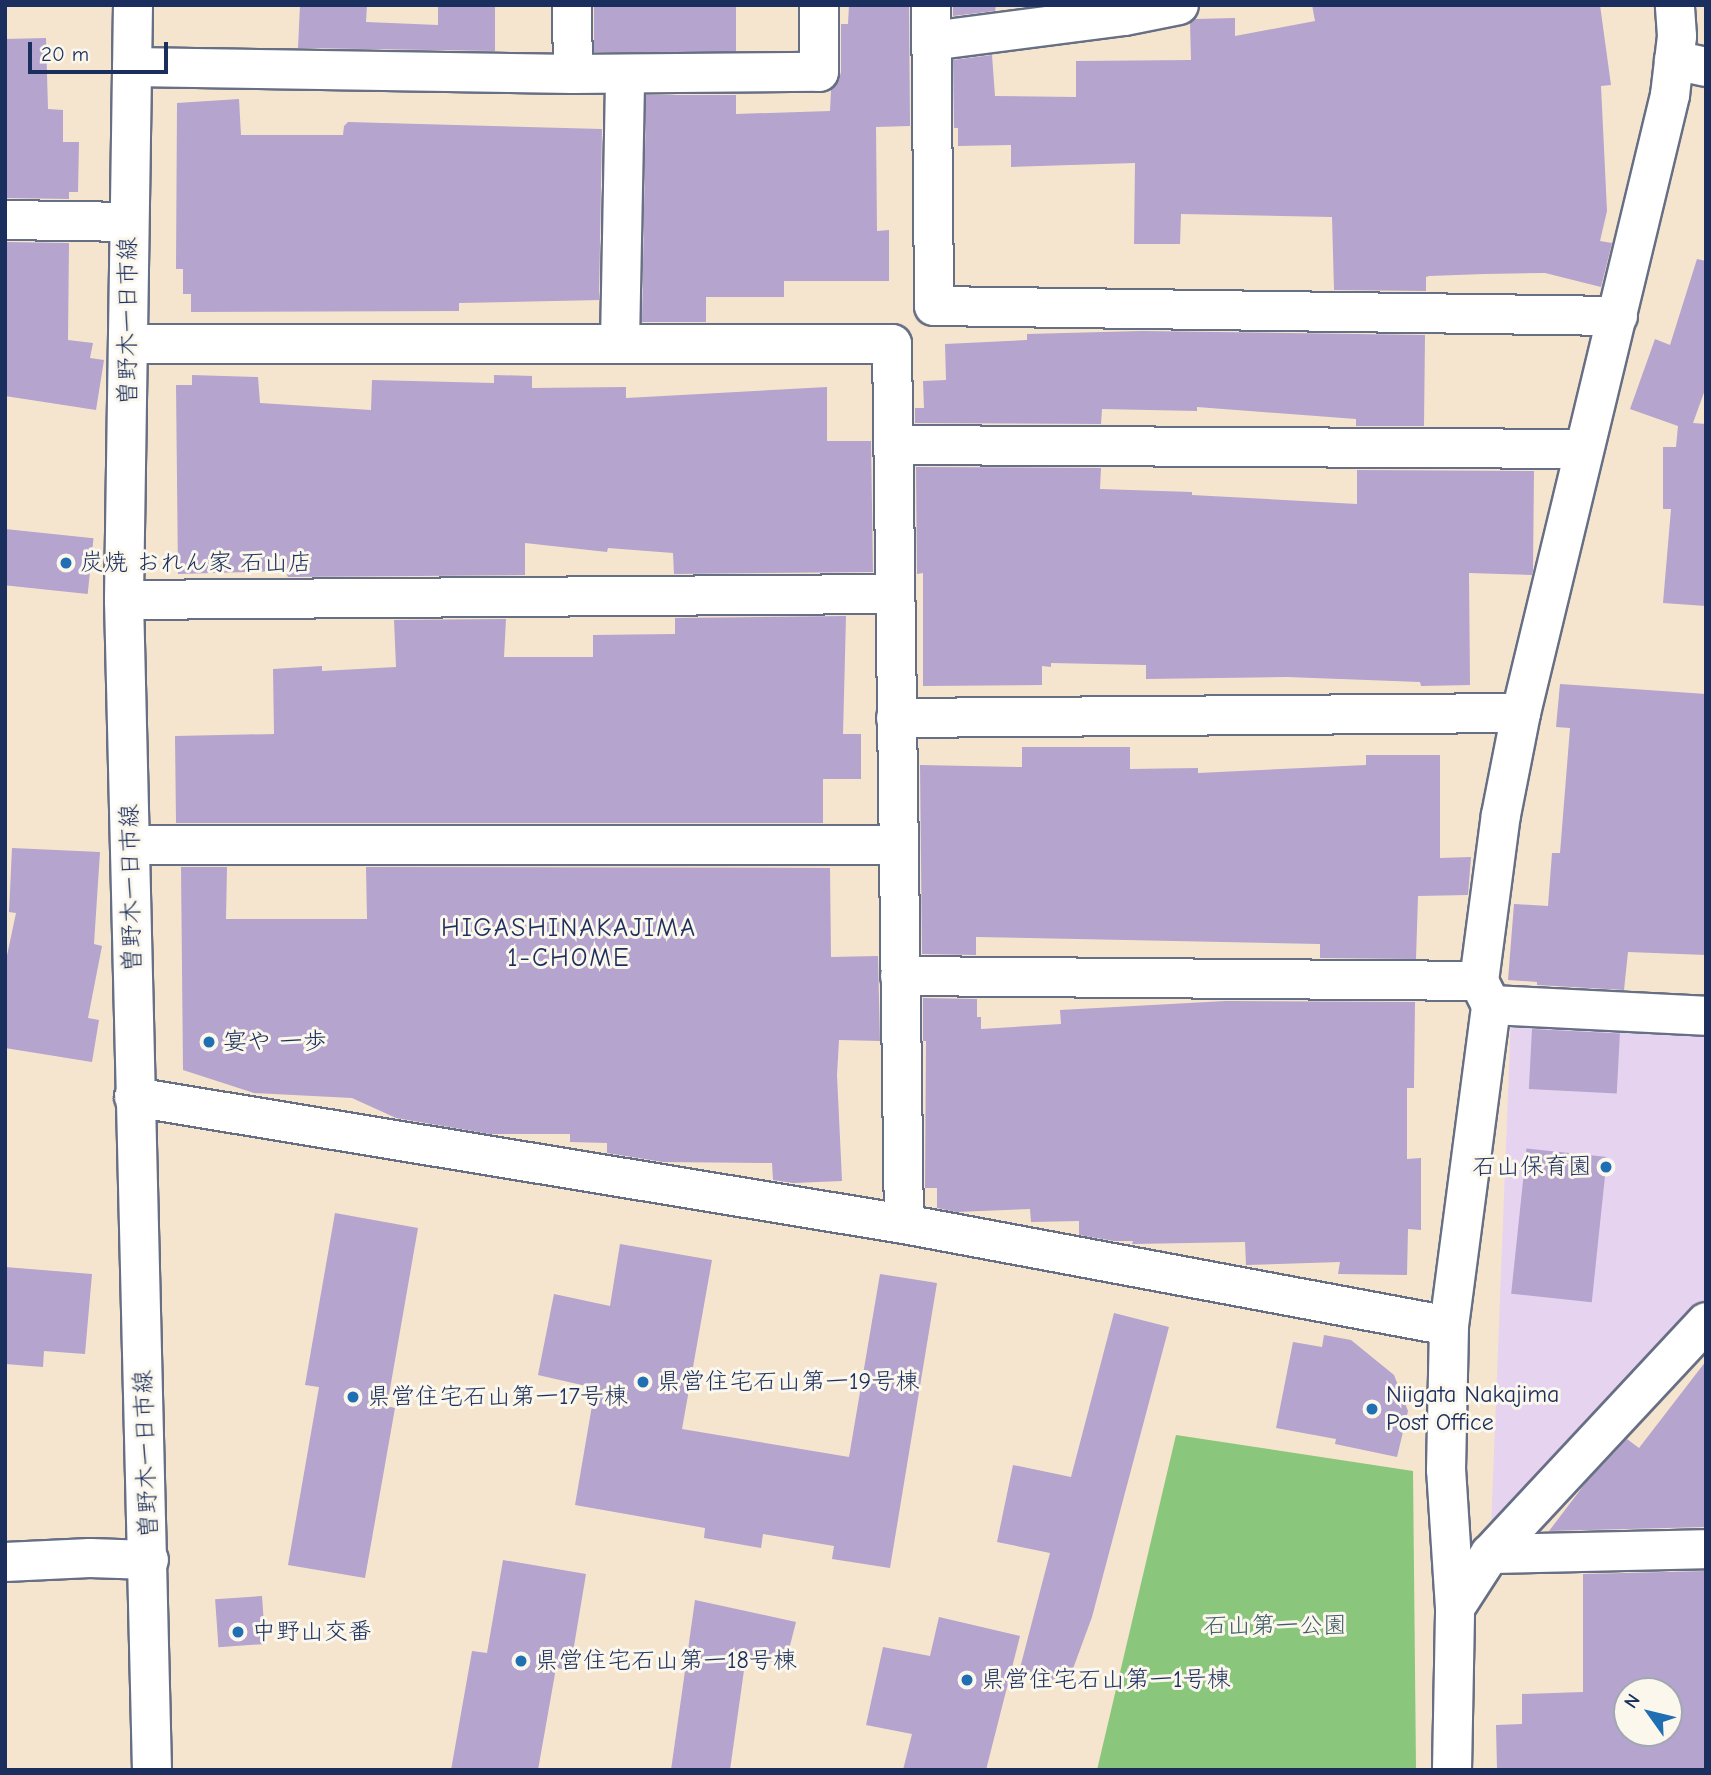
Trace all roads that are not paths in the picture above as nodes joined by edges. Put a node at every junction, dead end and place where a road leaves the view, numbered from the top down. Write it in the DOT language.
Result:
graph roads {
  1 [pos="133,5"];
  2 [pos="572,5"];
  3 [pos="819,5"];
  4 [pos="1179,5"];
  5 [pos="1675,5"];
  6 [pos="1124,11"];
  7 [pos="931,23"];
  8 [pos="1690,63"];
  9 [pos="132,67"];
  10 [pos="625,74"];
  11 [pos="573,75"];
  12 [pos="5,220"];
  13 [pos="128,222"];
  14 [pos="1618,316"];
  15 [pos="620,343"];
  16 [pos="129,344"];
  17 [pos="892,445"];
  18 [pos="1582,449"];
  19 [pos="895,594"];
  20 [pos="124,600"];
  21 [pos="1521,713"];
  22 [pos="896,718"];
  23 [pos="131,845"];
  24 [pos="899,845"];
  25 [pos="900,976"];
  26 [pos="1485,993"];
  27 [pos="1706,1016"];
  28 [pos="134,1097"];
  29 [pos="904,1224"];
  30 [pos="1706,1322"];
  31 [pos="1449,1326"];
  32 [pos="1706,1549"];
  33 [pos="1490,1554"];
  34 [pos="149,1560"];
  35 [pos="5,1562"];
  36 [pos="1455,1608"];
  37 [pos="152,1770"];
  38 [pos="1452,1770"];
  1 -- 9 [label="street, 曽野木一日市線"];
  2 -- 11 [label="street"];
  3 -- 10 [label="street"];
  4 -- 6 [label="street"];
  5 -- 8 [label="street"];
  6 -- 7 [label="street"];
  7 -- 14 [label="street"];
  8 -- 14 [label="street"];
  9 -- 11 [label="street"];
  9 -- 13 [label="street, 曽野木一日市線"];
  10 -- 11 [label="street"];
  10 -- 15 [label="street"];
  12 -- 13 [label="street"];
  13 -- 16 [label="street, 曽野木一日市線"];
  14 -- 18 [label="street"];
  15 -- 16 [label="street"];
  15 -- 17 [label="street"];
  16 -- 20 [label="street, 曽野木一日市線"];
  17 -- 18 [label="street"];
  17 -- 19 [label="street"];
  18 -- 21 [label="street"];
  19 -- 20 [label="street"];
  19 -- 22 [label="street"];
  20 -- 23 [label="street, 曽野木一日市線"];
  21 -- 22 [label="street"];
  21 -- 26 [label="street"];
  22 -- 24 [label="street"];
  23 -- 24 [label="street"];
  23 -- 28 [label="street, 曽野木一日市線"];
  24 -- 25 [label="street"];
  25 -- 26 [label="street"];
  25 -- 29 [label="street"];
  26 -- 27 [label="street"];
  26 -- 31 [label="street"];
  28 -- 29 [label="street"];
  28 -- 34 [label="street, 曽野木一日市線"];
  29 -- 31 [label="street"];
  30 -- 33 [label="street"];
  31 -- 36 [label="street"];
  32 -- 33 [label="street"];
  33 -- 36 [label="street"];
  34 -- 35 [label="street"];
  34 -- 37 [label="street, 曽野木一日市線"];
  36 -- 38 [label="street"];
}
